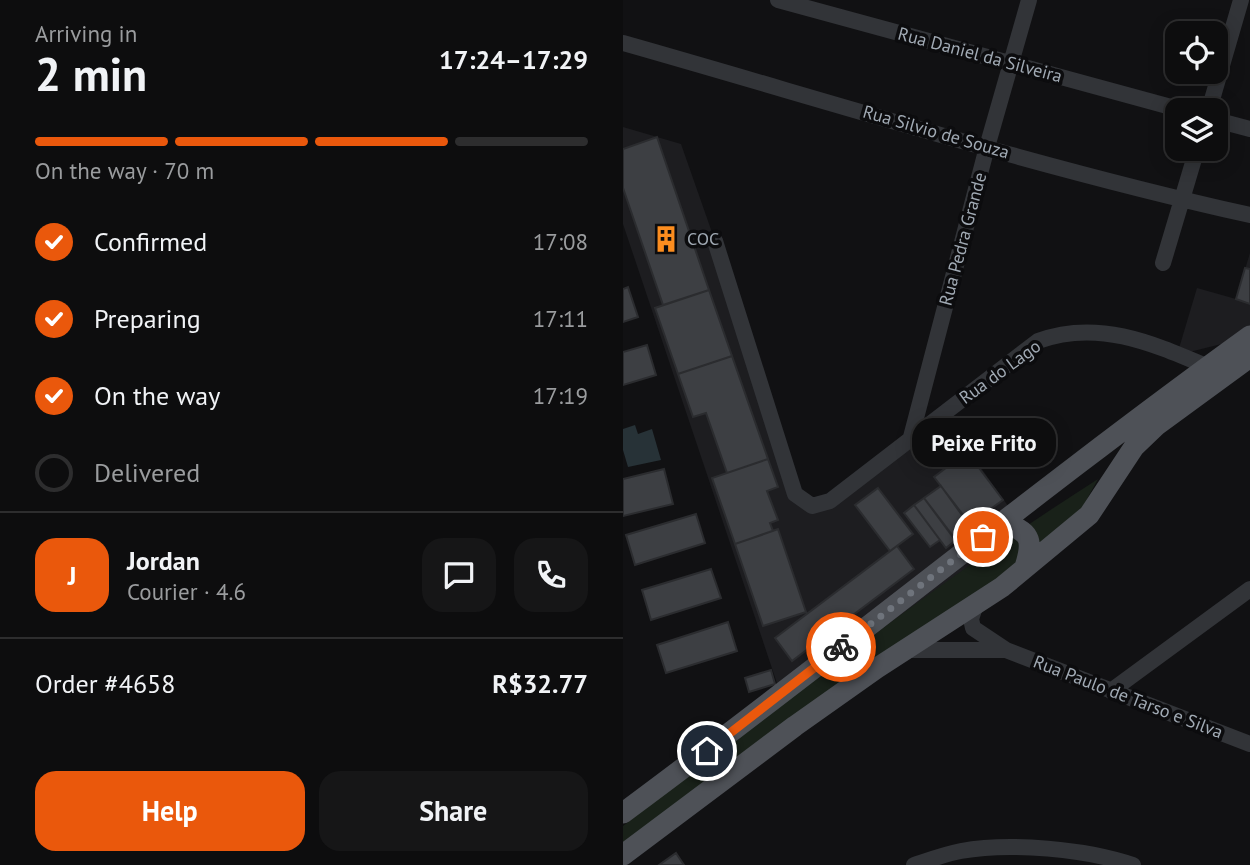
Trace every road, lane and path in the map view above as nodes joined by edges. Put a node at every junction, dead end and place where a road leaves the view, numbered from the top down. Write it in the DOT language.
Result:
graph roads {
  1 [pos="778,0"];
  2 [pos="1029,0"];
  3 [pos="1241,0"];
  4 [pos="623,43"];
  5 [pos="1011,64"];
  6 [pos="1212,98"];
  7 [pos="1165,105"];
  8 [pos="1228,123"];
  9 [pos="1250,129"];
  10 [pos="987,147"];
  11 [pos="1193,161"];
  12 [pos="1182,200"];
  13 [pos="1250,215"];
  14 [pos="715,241"];
  15 [pos="1163,262"];
  16 [pos="1250,336"];
  17 [pos="1250,357"];
  18 [pos="1206,366"];
  19 [pos="911,437"];
  20 [pos="1002,522"];
  21 [pos="1025,567"];
  22 [pos="1250,589"];
  23 [pos="976,604"];
  24 [pos="908,650"];
  25 [pos="1006,650"];
  26 [pos="1111,691"];
  27 [pos="1250,744"];
  28 [pos="623,813"];
  29 [pos="624,852"];
  30 [pos="914,865"];
  31 [pos="1133,865"];
  1 -- 5 [label="street, Rua Daniel da Silveira"];
  2 -- 5 [label="street, Rua Pedra Grande"];
  3 -- 6 [label="street"];
  4 -- 10 [label="street, Rua Silvio de Souza"];
  5 -- 7 [label="street, Rua Daniel da Silveira"];
  5 -- 10 [label="street, Rua Pedra Grande"];
  8 -- 9 [label="street"];
  10 -- 12 [label="street, Rua Silvio de Souza"];
  10 -- 19 [label="street, Rua Pedra Grande"];
  11 -- 12 [label="street"];
  12 -- 13 [label="street, Rua Silvio de Souza"];
  12 -- 15 [label="street"];
  14 -- 19 [label="street, Rua do Lago"];
  16 -- 18 [label="main road"];
  17 -- 21 [label="main road"];
  18 -- 19 [label="street, Rua do Lago"];
  18 -- 20 [label="main road"];
  20 -- 21 [label="main road"];
  20 -- 28 [label="main road"];
  21 -- 23 [label="main road"];
  22 -- 26 [label="street"];
  23 -- 24 [label="main road"];
  23 -- 25 [label="street, Rua Paulo de Tarso e Silva"];
  24 -- 25 [label="street, Rua Paulo de Tarso e Silva"];
  24 -- 29 [label="main road"];
  25 -- 26 [label="street, Rua Paulo de Tarso e Silva"];
  26 -- 27 [label="street, Rua Paulo de Tarso e Silva"];
  30 -- 31 [label="street"];
}
